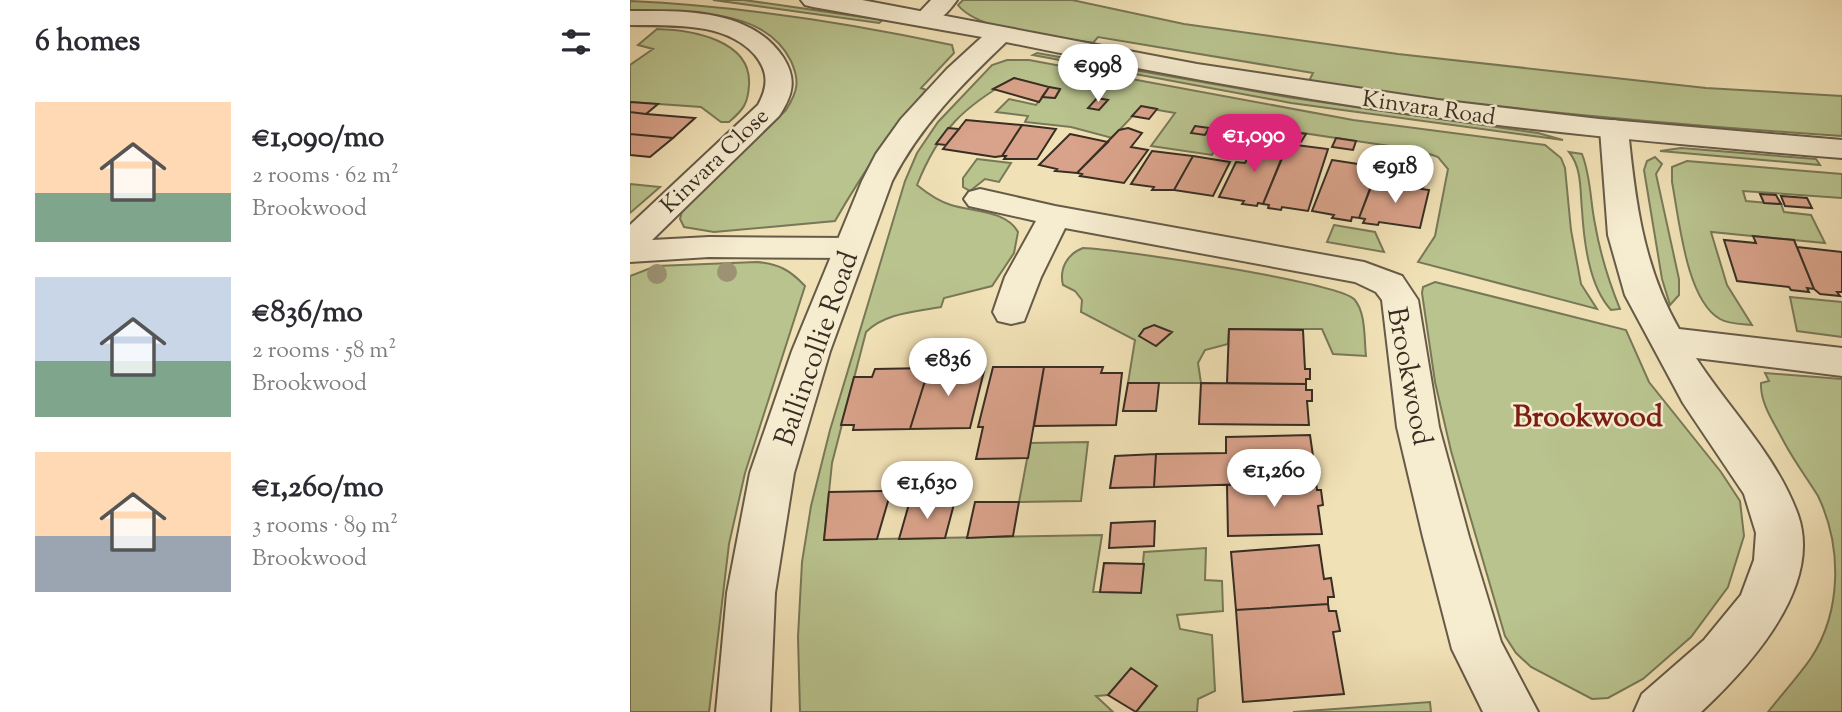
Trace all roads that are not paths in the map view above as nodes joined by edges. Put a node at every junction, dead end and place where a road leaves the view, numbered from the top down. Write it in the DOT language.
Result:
graph roads {
  1 [pos="813,0"];
  2 [pos="945,0"];
  3 [pos="630,18"];
  4 [pos="926,18"];
  5 [pos="1001,33"];
  6 [pos="1614,129"];
  7 [pos="1842,149"];
  8 [pos="980,199"];
  9 [pos="1055,216"];
  10 [pos="630,243"];
  11 [pos="850,248"];
  12 [pos="630,252"];
  13 [pos="1011,312"];
  14 [pos="1666,340"];
  15 [pos="1842,362"];
  16 [pos="743,712"];
  17 [pos="1511,712"];
  18 [pos="1661,712"];
  1 -- 4 [label="street, Kinvara Road"];
  2 -- 4 [label="street"];
  3 -- 10 [label="street, Kinvara Close"];
  4 -- 5 [label="street, Kinvara Road"];
  5 -- 6 [label="street, Kinvara Road"];
  5 -- 11 [label="street, Ballincollie Road"];
  6 -- 7 [label="street, Kinvara Road"];
  6 -- 14 [label="street"];
  8 -- 9 [label="street, Brookwood"];
  9 -- 13 [label="street"];
  9 -- 17 [label="street, Brookwood"];
  11 -- 12 [label="street, Kinvara Close"];
  11 -- 16 [label="street, Ballincollie Road"];
  14 -- 15 [label="street"];
  14 -- 18 [label="street"];
}
